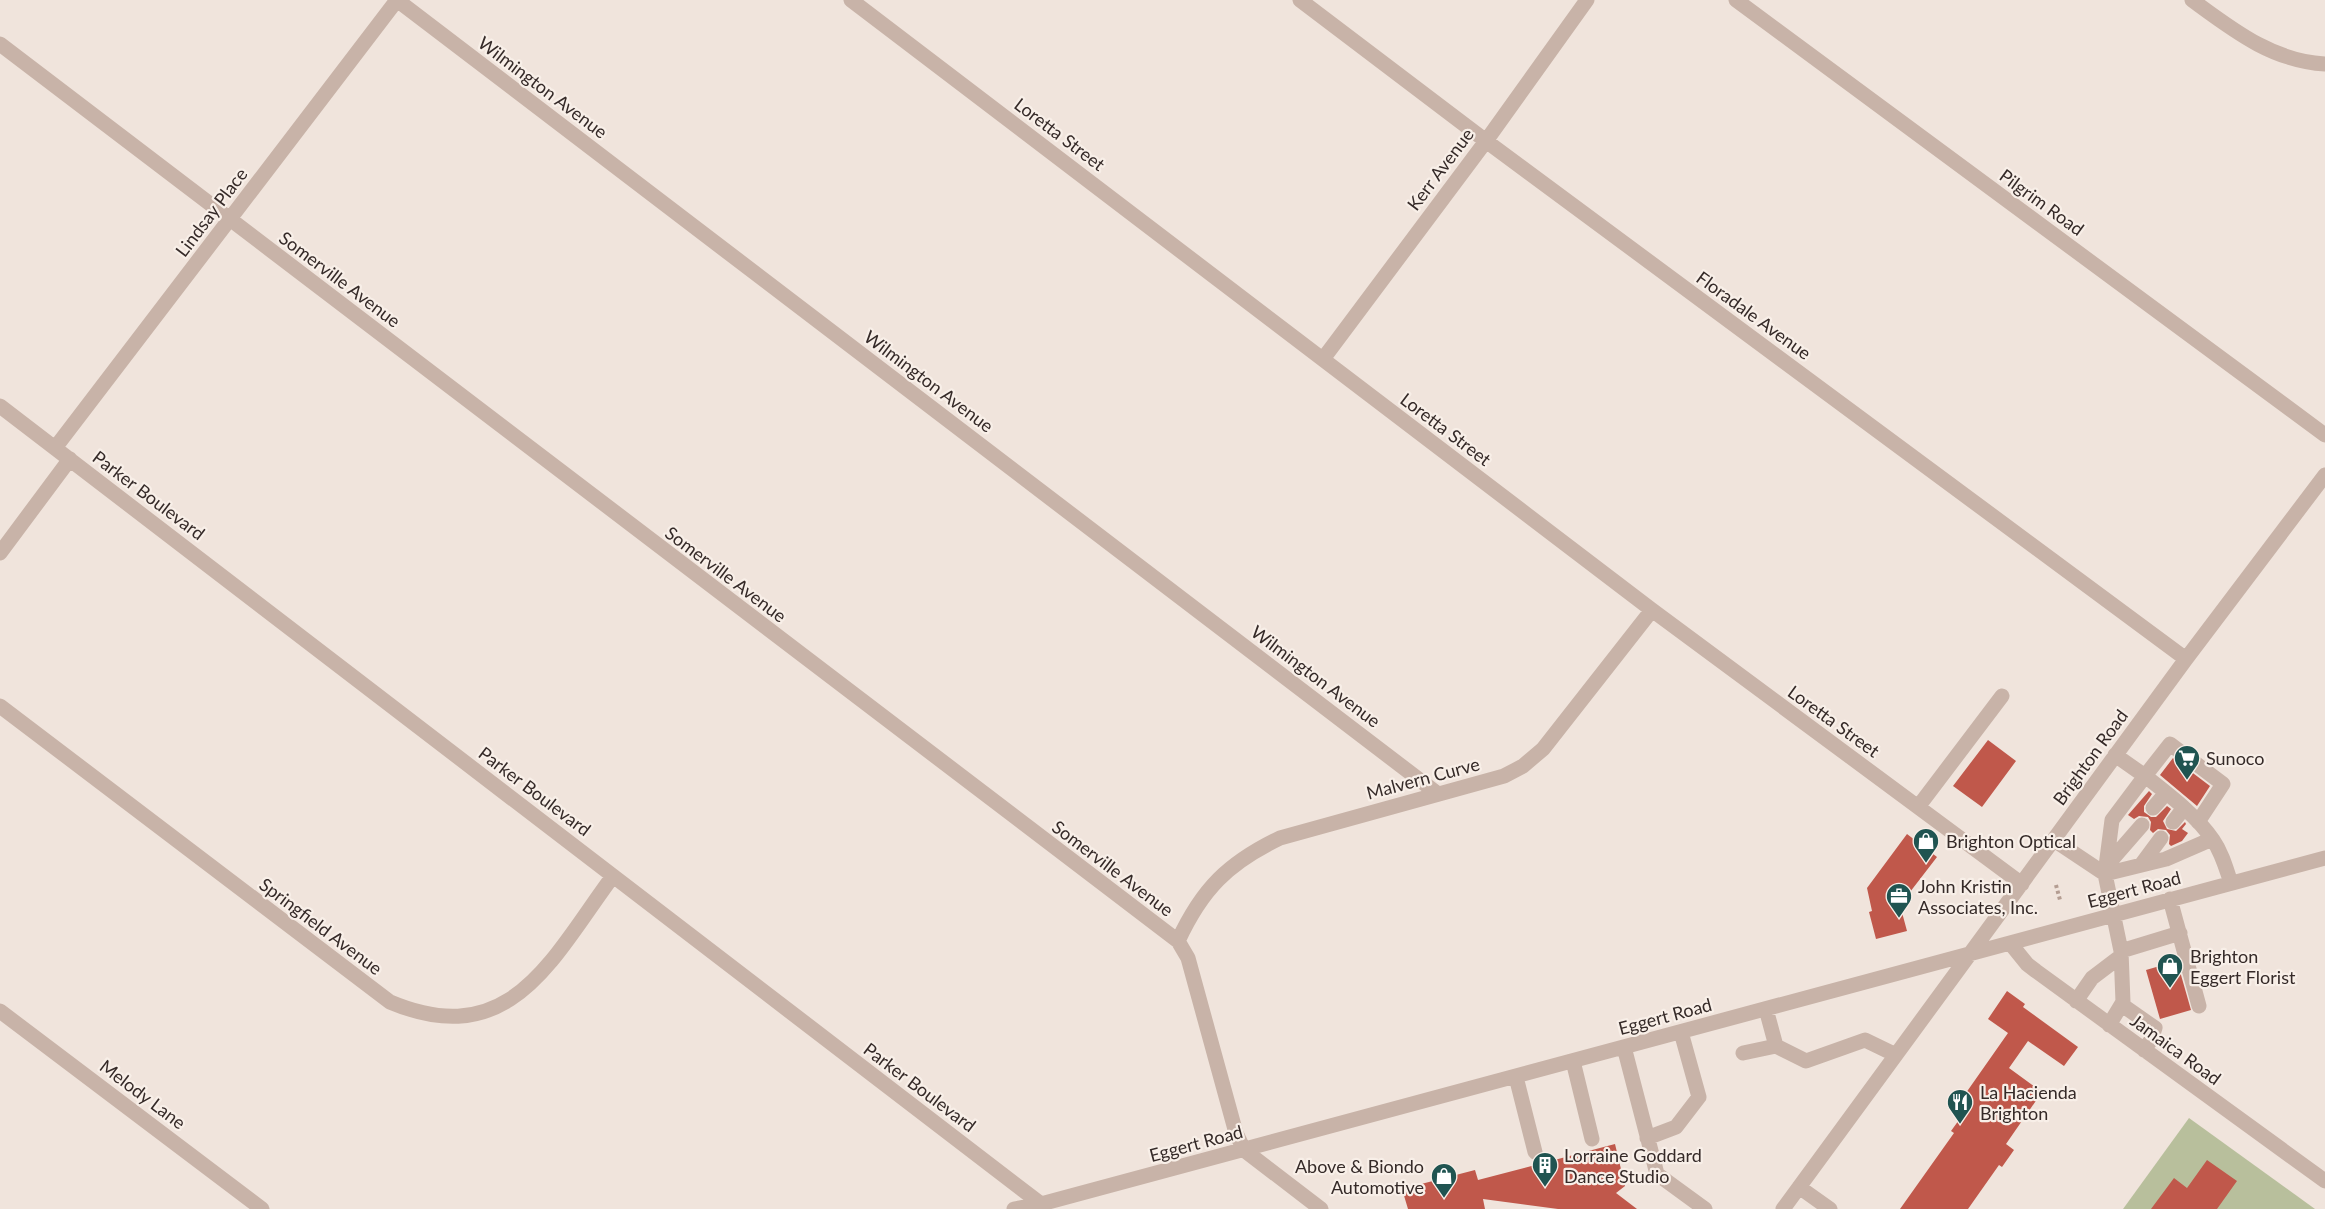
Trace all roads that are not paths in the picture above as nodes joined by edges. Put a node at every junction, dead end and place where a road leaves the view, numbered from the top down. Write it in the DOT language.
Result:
graph roads {
  1 [pos="397,0"];
  2 [pos="851,0"];
  3 [pos="1300,0"];
  4 [pos="1587,0"];
  5 [pos="1736,0"];
  6 [pos="2192,0"];
  7 [pos="0,44"];
  8 [pos="2325,64"];
  9 [pos="1486,141"];
  10 [pos="230,219"];
  11 [pos="1323,359"];
  12 [pos="0,406"];
  13 [pos="2325,435"];
  14 [pos="55,448"];
  15 [pos="70,459"];
  16 [pos="2325,475"];
  17 [pos="0,554"];
  18 [pos="1652,610"];
  19 [pos="2186,659"];
  20 [pos="2002,696"];
  21 [pos="0,706"];
  22 [pos="2115,755"];
  23 [pos="2145,777"];
  24 [pos="2166,793"];
  25 [pos="1438,794"];
  26 [pos="1918,807"];
  27 [pos="2153,808"];
  28 [pos="2184,808"];
  29 [pos="2173,822"];
  30 [pos="2198,822"];
  31 [pos="2142,825"];
  32 [pos="2161,838"];
  33 [pos="2212,839"];
  34 [pos="2054,840"];
  35 [pos="2325,858"];
  36 [pos="2141,865"];
  37 [pos="2106,869"];
  38 [pos="613,876"];
  39 [pos="2232,883"];
  40 [pos="2022,884"];
  41 [pos="2170,899"];
  42 [pos="2114,914"];
  43 [pos="2180,933"];
  44 [pos="1178,941"];
  45 [pos="2010,943"];
  46 [pos="1971,953"];
  47 [pos="2121,954"];
  48 [pos="2076,1001"];
  49 [pos="2122,1005"];
  50 [pos="2199,1006"];
  51 [pos="1766,1009"];
  52 [pos="0,1011"];
  53 [pos="2109,1024"];
  54 [pos="1681,1032"];
  55 [pos="1776,1046"];
  56 [pos="1624,1047"];
  57 [pos="2144,1050"];
  58 [pos="1743,1053"];
  59 [pos="1896,1055"];
  60 [pos="1573,1061"];
  61 [pos="1516,1077"];
  62 [pos="1647,1138"];
  63 [pos="1592,1139"];
  64 [pos="1244,1150"];
  65 [pos="1535,1152"];
  66 [pos="2325,1181"];
  67 [pos="1799,1186"];
  68 [pos="1042,1207"];
  69 [pos="262,1209"];
  70 [pos="1014,1209"];
  71 [pos="1321,1209"];
  72 [pos="1706,1209"];
  73 [pos="1783,1209"];
  74 [pos="1830,1209"];
  1 -- 10 [label="street, Lindsay Place"];
  1 -- 25 [label="street, Wilmington Avenue"];
  2 -- 11 [label="street, Loretta Street"];
  3 -- 9 [label="street, Floradale Avenue"];
  4 -- 9 [label="street, Kerr Avenue"];
  5 -- 13 [label="street, Pilgrim Road"];
  6 -- 8 [label="street"];
  7 -- 10 [label="street, Somerville Avenue"];
  9 -- 11 [label="street, Kerr Avenue"];
  9 -- 19 [label="street, Floradale Avenue"];
  10 -- 14 [label="street, Lindsay Place"];
  10 -- 44 [label="street, Somerville Avenue"];
  11 -- 18 [label="street, Loretta Street"];
  12 -- 14 [label="street, Parker Boulevard"];
  14 -- 15 [label="street, Parker Boulevard"];
  15 -- 17 [label="street"];
  15 -- 38 [label="street, Parker Boulevard"];
  16 -- 19 [label="street, Brighton Road"];
  18 -- 25 [label="street, Malvern Curve"];
  18 -- 26 [label="street, Loretta Street"];
  19 -- 22 [label="street, Brighton Road"];
  20 -- 26 [label="street"];
  21 -- 38 [label="street, Springfield Avenue"];
  22 -- 23 [label="street"];
  22 -- 34 [label="street, Brighton Road"];
  23 -- 24 [label="street"];
  23 -- 30 [label="street"];
  23 -- 37 [label="street"];
  24 -- 27 [label="street"];
  24 -- 28 [label="street"];
  25 -- 44 [label="street, Malvern Curve"];
  26 -- 40 [label="street, Loretta Street"];
  28 -- 29 [label="street"];
  28 -- 30 [label="street"];
  30 -- 33 [label="street"];
  31 -- 37 [label="street"];
  32 -- 36 [label="street"];
  33 -- 36 [label="street"];
  33 -- 39 [label="street"];
  34 -- 37 [label="street"];
  34 -- 40 [label="street, Brighton Road"];
  35 -- 39 [label="street, Eggert Road"];
  36 -- 37 [label="street"];
  37 -- 42 [label="street"];
  38 -- 68 [label="street, Parker Boulevard"];
  39 -- 41 [label="street, Eggert Road"];
  40 -- 46 [label="street, Brighton Road"];
  41 -- 42 [label="street, Eggert Road"];
  41 -- 43 [label="street"];
  42 -- 45 [label="street, Eggert Road"];
  42 -- 47 [label="street"];
  43 -- 47 [label="street"];
  43 -- 50 [label="street"];
  44 -- 64 [label="street, Somerville Avenue"];
  45 -- 46 [label="street, Eggert Road"];
  45 -- 48 [label="street, Jamaica Road"];
  46 -- 51 [label="street, Eggert Road"];
  46 -- 59 [label="street, Brighton Road"];
  47 -- 48 [label="street"];
  47 -- 49 [label="street"];
  48 -- 53 [label="street, Jamaica Road"];
  49 -- 53 [label="street"];
  49 -- 57 [label="street"];
  51 -- 54 [label="street, Eggert Road"];
  51 -- 55 [label="street"];
  52 -- 69 [label="street, Melody Lane"];
  53 -- 57 [label="street, Jamaica Road"];
  54 -- 56 [label="street, Eggert Road"];
  54 -- 62 [label="street"];
  55 -- 58 [label="street"];
  55 -- 59 [label="street"];
  56 -- 60 [label="street, Eggert Road"];
  56 -- 62 [label="street"];
  57 -- 66 [label="street, Jamaica Road"];
  59 -- 67 [label="street, Brighton Road"];
  60 -- 61 [label="street, Eggert Road"];
  60 -- 63 [label="street"];
  61 -- 64 [label="street, Eggert Road"];
  61 -- 65 [label="street"];
  62 -- 72 [label="street"];
  64 -- 68 [label="street, Eggert Road"];
  64 -- 71 [label="street"];
  67 -- 73 [label="street, Brighton Road"];
  67 -- 74 [label="street"];
  68 -- 70 [label="street, Eggert Road"];
}
